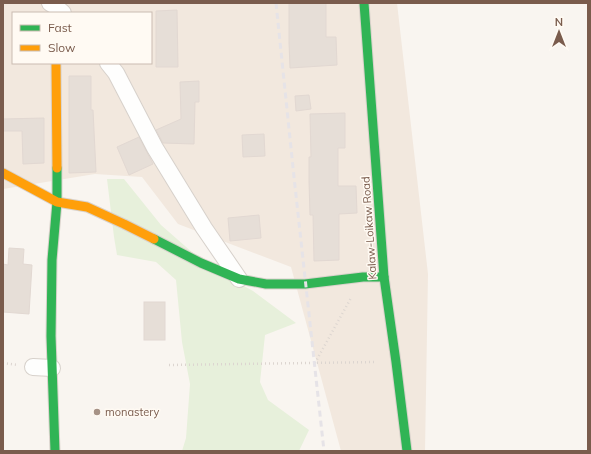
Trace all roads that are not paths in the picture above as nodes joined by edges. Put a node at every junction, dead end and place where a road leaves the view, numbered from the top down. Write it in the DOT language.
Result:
graph roads {
  1 [pos="364,3"];
  2 [pos="56,64"];
  3 [pos="109,64"];
  4 [pos="3,173"];
  5 [pos="57,202"];
  6 [pos="384,277"];
  7 [pos="239,279"];
  8 [pos="33,367"];
  9 [pos="52,368"];
  10 [pos="55,451"];
  11 [pos="407,451"];
  1 -- 6 [label="street, Kalaw-Loikaw Road"];
  2 -- 5 [label="street"];
  3 -- 7 [label="street"];
  4 -- 5 [label="street"];
  5 -- 7 [label="street"];
  5 -- 9 [label="street"];
  6 -- 7 [label="street"];
  6 -- 11 [label="street, Kalaw-Loikaw Road"];
  8 -- 9 [label="street"];
  9 -- 10 [label="street"];
}
